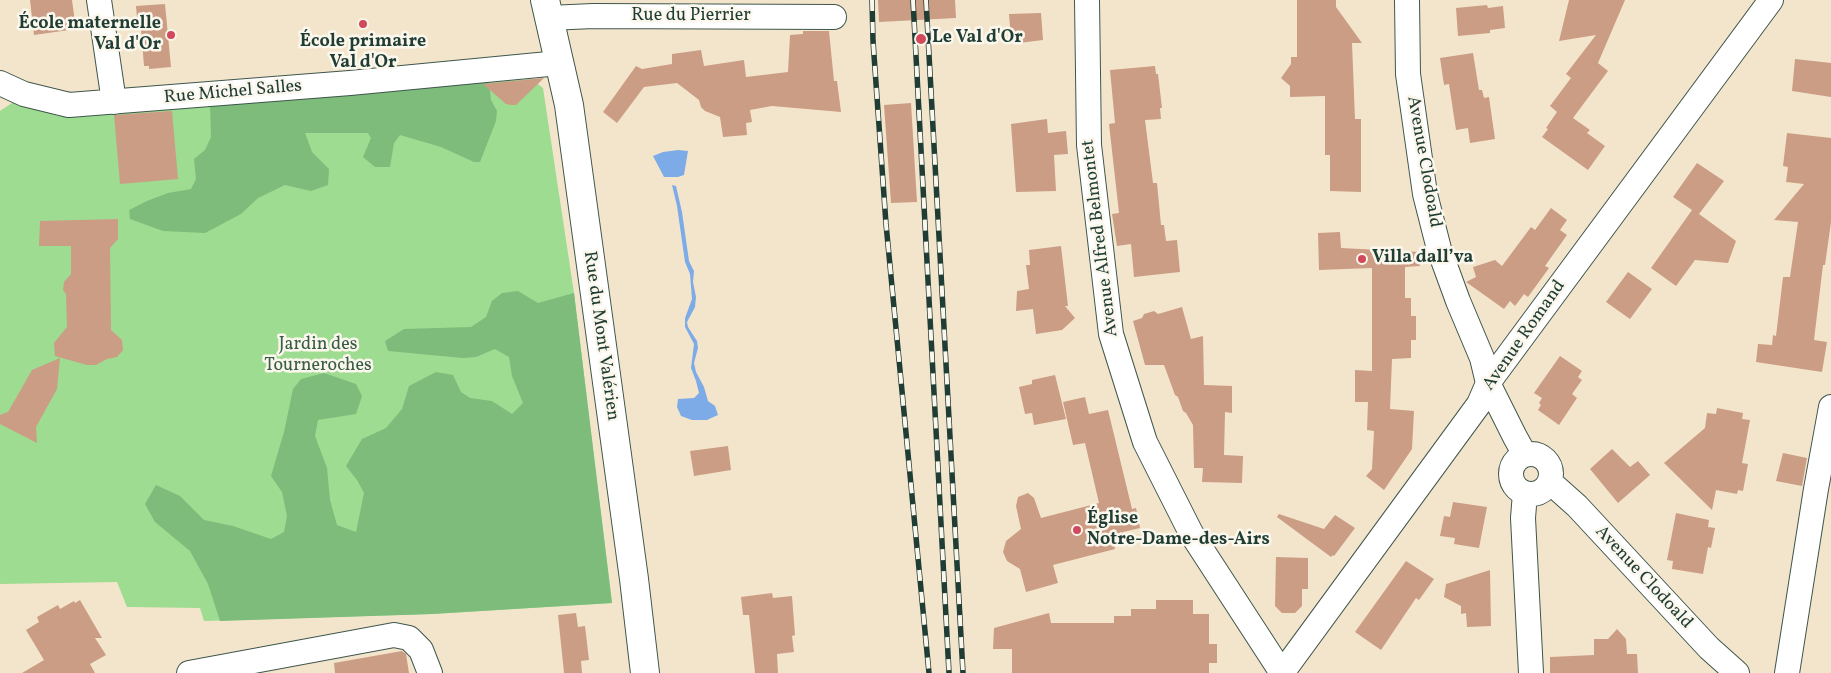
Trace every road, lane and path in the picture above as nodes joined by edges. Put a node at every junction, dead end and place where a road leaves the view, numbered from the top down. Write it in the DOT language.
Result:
graph roads {
  1 [pos="98,0"];
  2 [pos="1087,0"];
  3 [pos="1407,0"];
  4 [pos="1771,0"];
  5 [pos="547,9"];
  6 [pos="834,17"];
  7 [pos="559,63"];
  8 [pos="0,83"];
  9 [pos="24,94"];
  10 [pos="0,100"];
  11 [pos="114,102"];
  12 [pos="1488,383"];
  13 [pos="1831,407"];
  14 [pos="1526,455"];
  15 [pos="1550,482"];
  16 [pos="1526,493"];
  17 [pos="189,673"];
  18 [pos="430,673"];
  19 [pos="645,673"];
  20 [pos="1282,673"];
  21 [pos="1531,673"];
  22 [pos="1738,673"];
  23 [pos="1787,673"];
  1 -- 11 [label="street"];
  2 -- 20 [label="street, Avenue Alfred Belmontet"];
  3 -- 12 [label="street, Avenue Clodoald"];
  4 -- 12 [label="street, Avenue Romand"];
  5 -- 6 [label="street, Rue du Pierrier"];
  5 -- 7 [label="main road, Rue du Mont Valérien"];
  7 -- 11 [label="street, Rue Michel Salles"];
  7 -- 19 [label="main road, Rue du Mont Valérien"];
  8 -- 9 [label="street, Rue Michel Salles"];
  9 -- 10 [label="street"];
  9 -- 11 [label="street, Rue Michel Salles"];
  12 -- 14 [label="street, Avenue Clodoald"];
  12 -- 20 [label="street, Avenue Romand"];
  13 -- 23 [label="street"];
  14 -- 15 [label="street"];
  14 -- 16 [label="street"];
  15 -- 16 [label="street"];
  15 -- 22 [label="street, Avenue Clodoald"];
  16 -- 21 [label="street"];
  17 -- 18 [label="street"];
}
